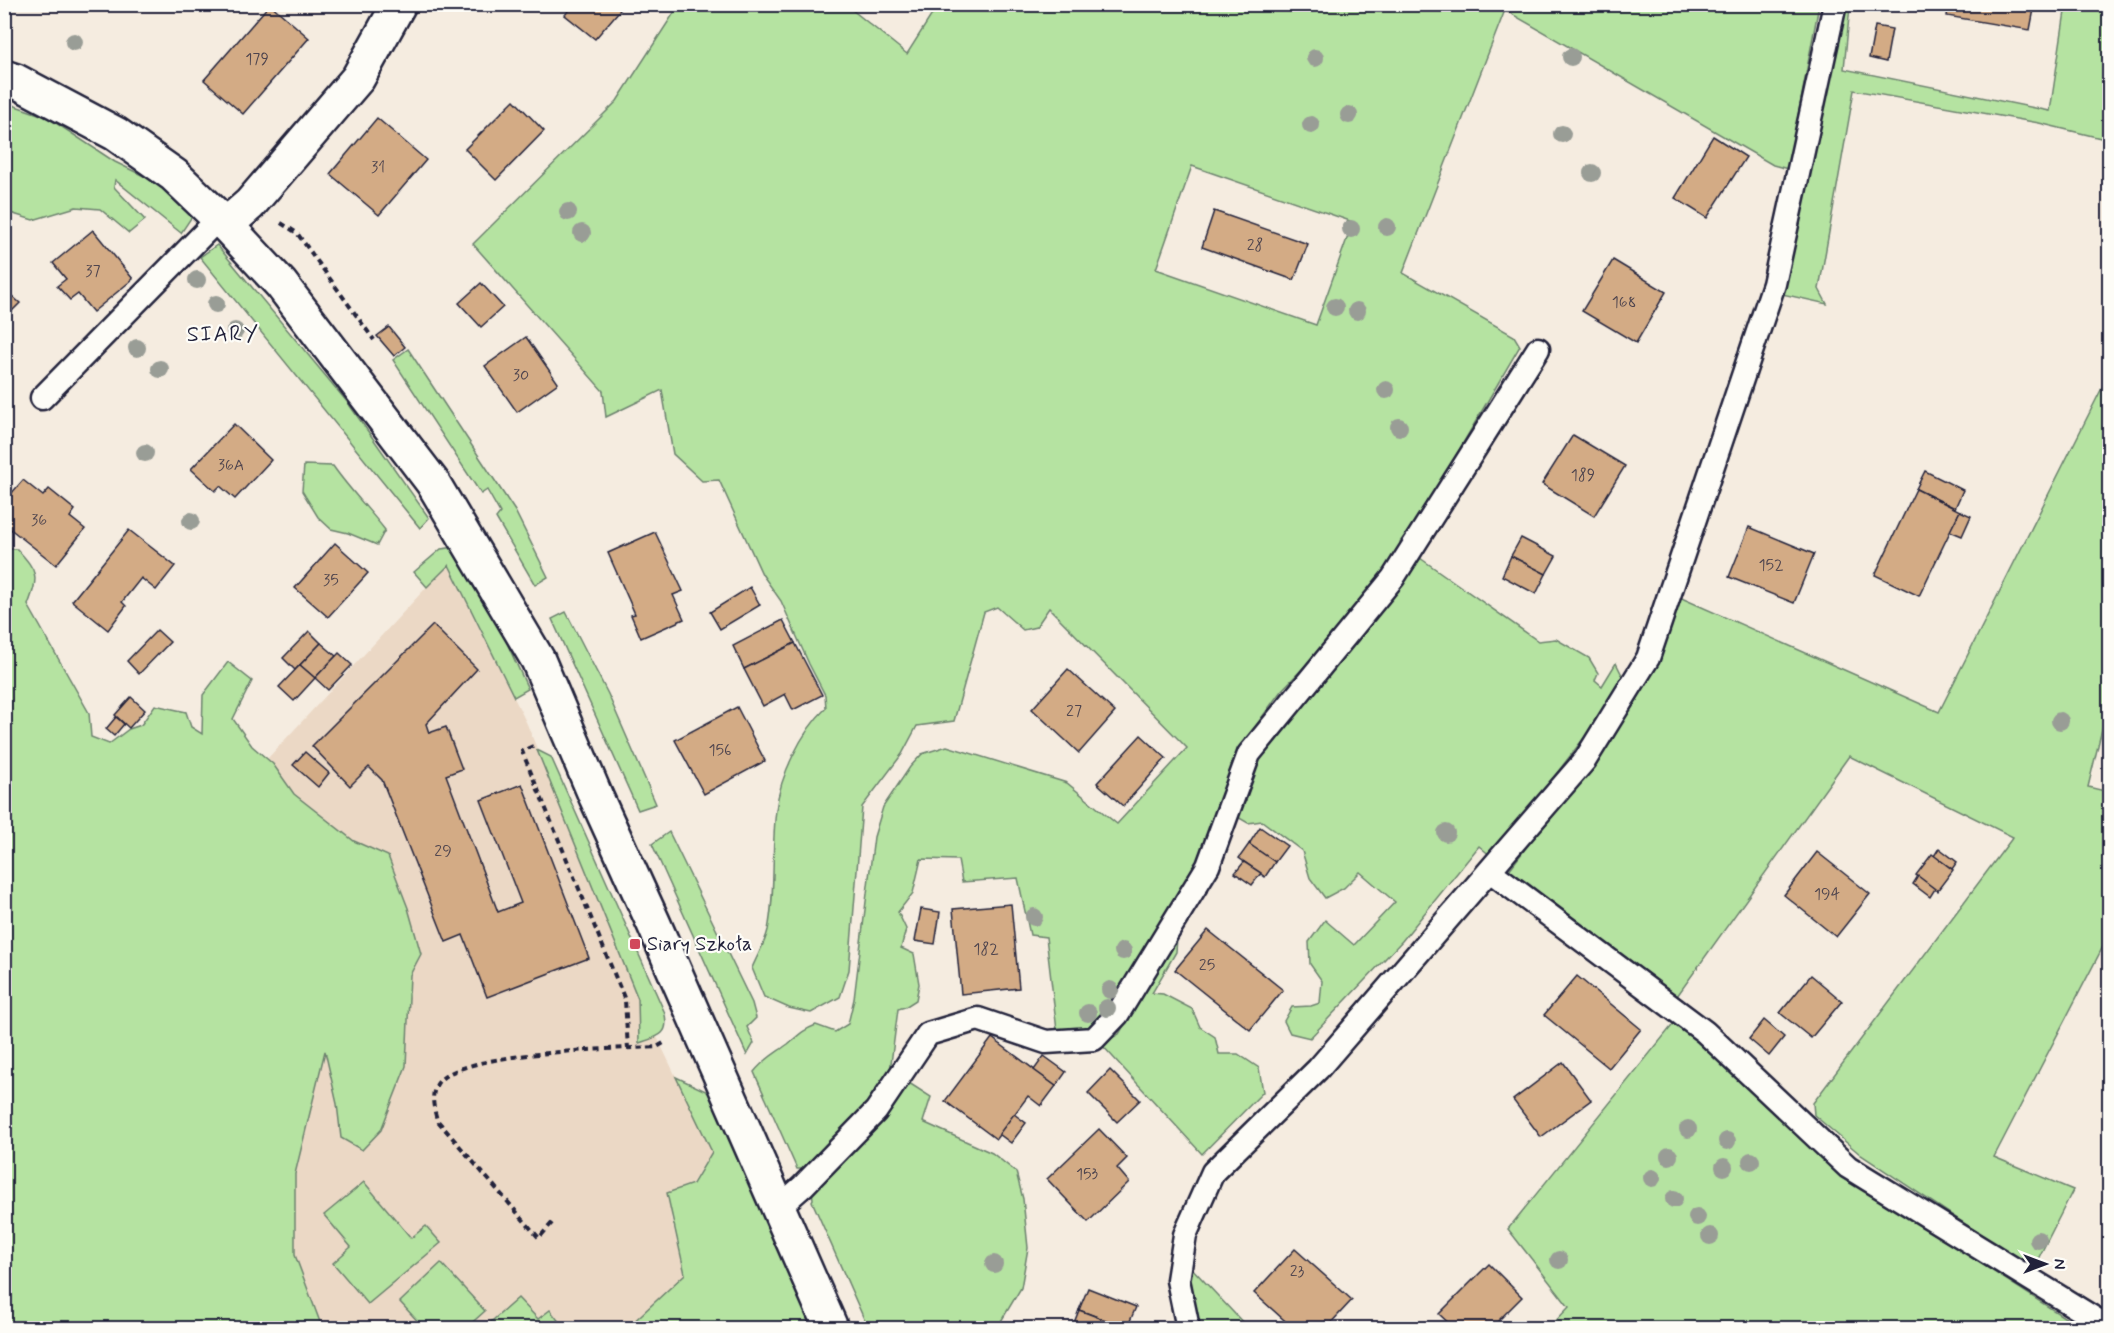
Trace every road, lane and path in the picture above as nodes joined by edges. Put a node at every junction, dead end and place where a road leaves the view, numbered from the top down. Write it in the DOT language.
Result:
graph roads {
  1 [pos="399,4"];
  2 [pos="1836,4"];
  3 [pos="4,77"];
  4 [pos="250,204"];
  5 [pos="222,222"];
  6 [pos="1538,349"];
  7 [pos="380,350"];
  8 [pos="42,398"];
  9 [pos="542,742"];
  10 [pos="1490,871"];
  11 [pos="672,1037"];
  12 [pos="628,1049"];
  13 [pos="777,1209"];
  14 [pos="552,1222"];
  15 [pos="2109,1328"];
  16 [pos="831,1329"];
  17 [pos="1188,1329"];
  1 -- 4 [label="street"];
  2 -- 10 [label="lane"];
  3 -- 5 [label="street"];
  4 -- 5 [label="street"];
  4 -- 7 [label="path"];
  5 -- 8 [label="lane"];
  5 -- 13 [label="street"];
  6 -- 13 [label="lane"];
  9 -- 12 [label="path"];
  10 -- 15 [label="lane"];
  10 -- 17 [label="lane"];
  11 -- 12 [label="path"];
  12 -- 14 [label="path"];
  13 -- 16 [label="street"];
}
